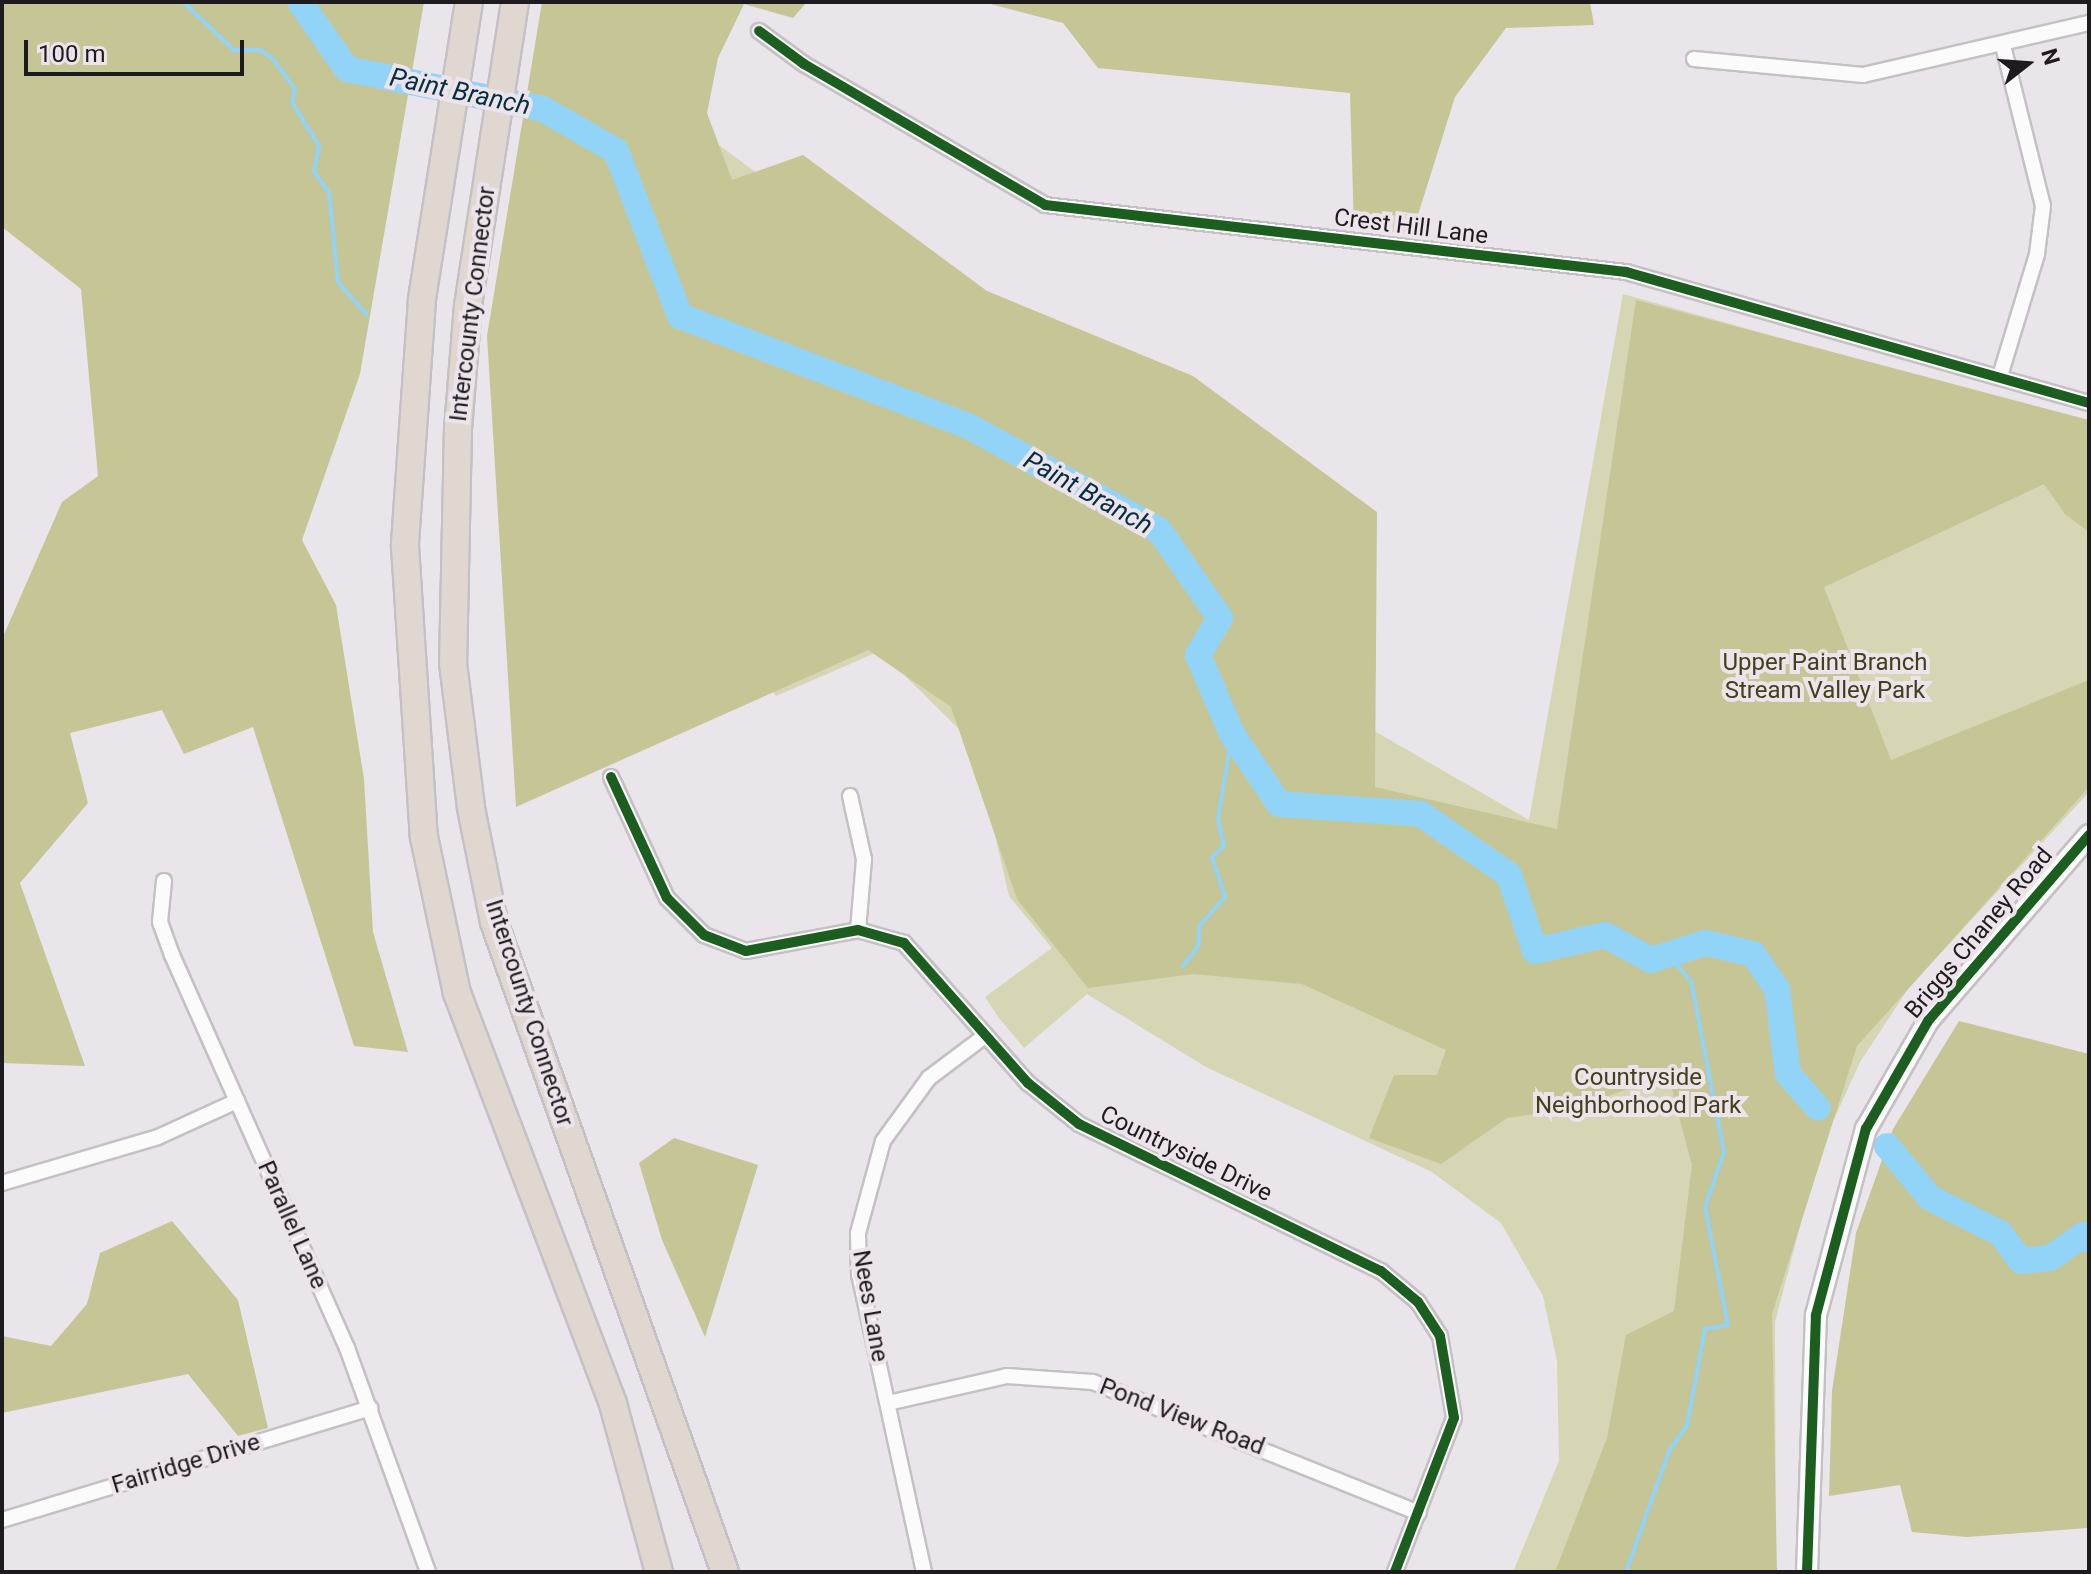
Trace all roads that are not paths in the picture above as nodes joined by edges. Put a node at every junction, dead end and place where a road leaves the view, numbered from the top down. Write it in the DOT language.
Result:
graph roads {
  1 [pos="469,2"];
  2 [pos="515,2"];
  3 [pos="2089,23"];
  4 [pos="759,31"];
  5 [pos="2003,45"];
  6 [pos="1694,59"];
  7 [pos="2000,376"];
  8 [pos="2089,403"];
  9 [pos="611,777"];
  10 [pos="850,796"];
  11 [pos="2089,835"];
  12 [pos="164,881"];
  13 [pos="858,930"];
  14 [pos="986,1035"];
  15 [pos="237,1101"];
  16 [pos="2,1183"];
  17 [pos="888,1403"];
  18 [pos="370,1408"];
  19 [pos="1419,1513"];
  20 [pos="2,1520"];
  21 [pos="428,1572"];
  22 [pos="659,1572"];
  23 [pos="725,1572"];
  24 [pos="924,1572"];
  25 [pos="1395,1572"];
  26 [pos="1807,1572"];
  1 -- 22 [label="highway, Intercounty Connector"];
  2 -- 23 [label="highway, Intercounty Connector"];
  3 -- 5 [label="street"];
  4 -- 7 [label="street, Crest Hill Lane"];
  5 -- 6 [label="street"];
  5 -- 7 [label="street"];
  7 -- 8 [label="street, Crest Hill Lane"];
  9 -- 13 [label="street, Countryside Drive"];
  10 -- 13 [label="street"];
  11 -- 26 [label="main road, Briggs Chaney Road"];
  12 -- 15 [label="street, Parallel Lane"];
  13 -- 14 [label="street, Countryside Drive"];
  14 -- 17 [label="street, Nees Lane"];
  14 -- 19 [label="street, Countryside Drive"];
  15 -- 16 [label="street"];
  15 -- 18 [label="street, Parallel Lane"];
  17 -- 19 [label="street, Pond View Road"];
  17 -- 24 [label="street, Nees Lane"];
  18 -- 20 [label="street, Fairridge Drive"];
  18 -- 21 [label="street, Parallel Lane"];
  19 -- 25 [label="street, Countryside Drive"];
}
